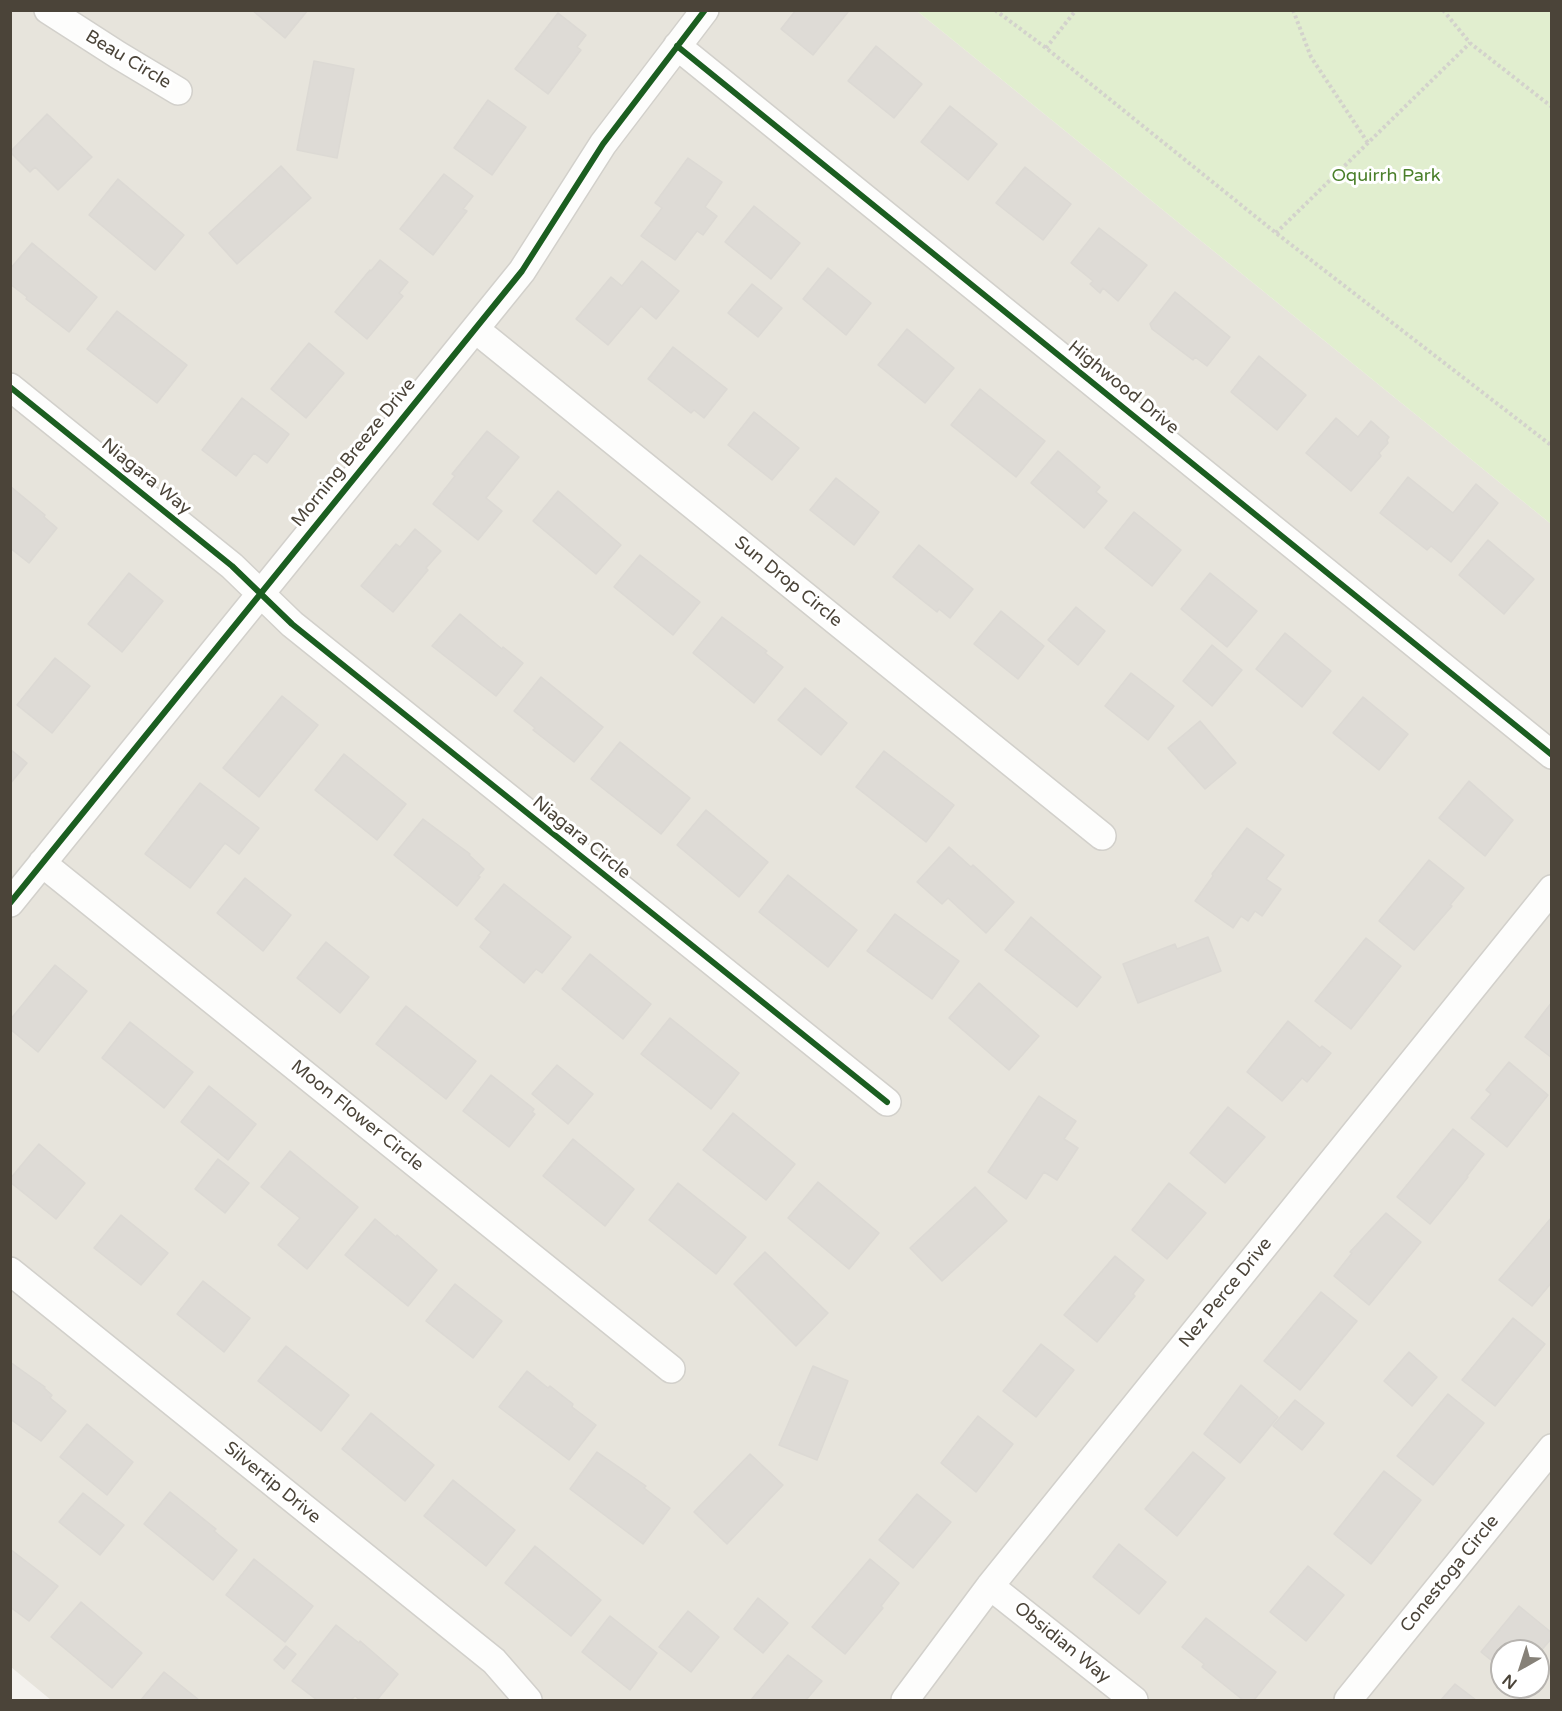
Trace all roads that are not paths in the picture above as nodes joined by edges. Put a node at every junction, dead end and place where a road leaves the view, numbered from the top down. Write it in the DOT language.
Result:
graph roads {
  1 [pos="48,10"];
  2 [pos="705,10"];
  3 [pos="676,45"];
  4 [pos="178,91"];
  5 [pos="475,329"];
  6 [pos="10,387"];
  7 [pos="260,593"];
  8 [pos="1551,755"];
  9 [pos="1102,836"];
  10 [pos="42,863"];
  11 [pos="1551,888"];
  12 [pos="10,903"];
  13 [pos="887,1102"];
  14 [pos="10,1271"];
  15 [pos="671,1369"];
  16 [pos="1551,1448"];
  17 [pos="990,1586"];
  18 [pos="528,1701"];
  19 [pos="905,1701"];
  20 [pos="1134,1701"];
  21 [pos="1348,1701"];
  1 -- 4 [label="street, Beau Circle"];
  2 -- 3 [label="street, Morning Breeze Drive"];
  3 -- 5 [label="street, Morning Breeze Drive"];
  3 -- 8 [label="street, Highwood Drive"];
  5 -- 7 [label="street, Morning Breeze Drive"];
  5 -- 9 [label="street, Sun Drop Circle"];
  6 -- 7 [label="street, Niagara Way"];
  7 -- 10 [label="street, Morning Breeze Drive"];
  7 -- 13 [label="street, Niagara Circle"];
  10 -- 12 [label="street, Morning Breeze Drive"];
  10 -- 15 [label="street, Moon Flower Circle"];
  11 -- 17 [label="street, Nez Perce Drive"];
  14 -- 18 [label="street, Silvertip Drive"];
  16 -- 21 [label="street, Conestoga Circle"];
  17 -- 19 [label="street, Nez Perce Drive"];
  17 -- 20 [label="street, Obsidian Way"];
}
